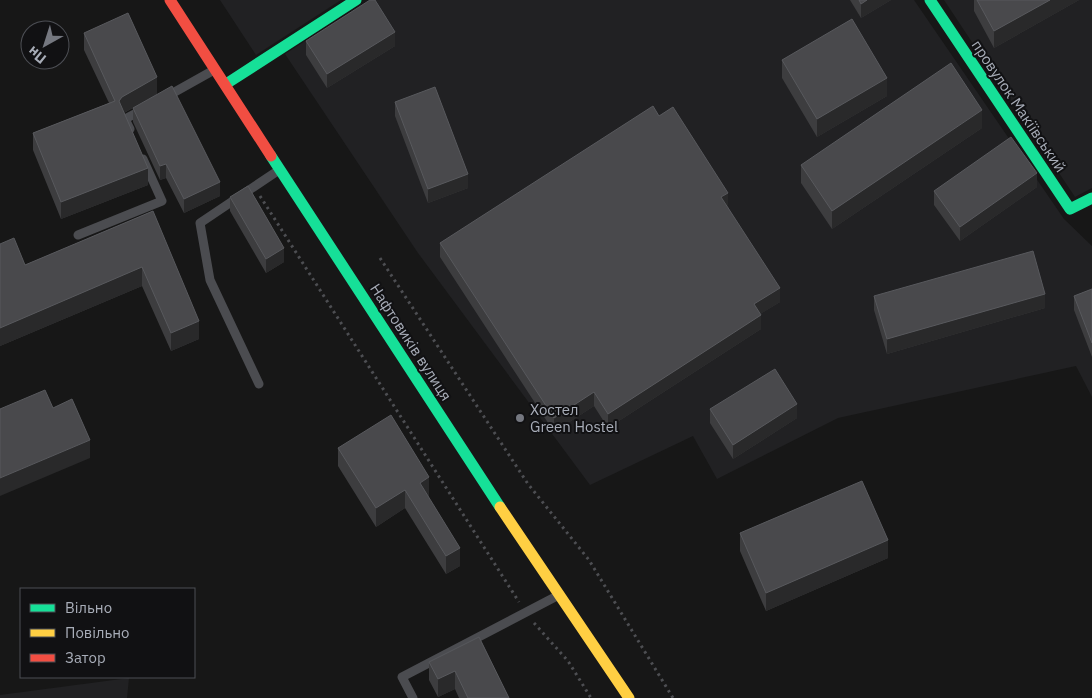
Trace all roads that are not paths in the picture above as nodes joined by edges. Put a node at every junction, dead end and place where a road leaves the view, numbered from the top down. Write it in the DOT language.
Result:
graph roads {
  1 [pos="170,0"];
  2 [pos="356,0"];
  3 [pos="930,0"];
  4 [pos="216,69"];
  5 [pos="226,84"];
  6 [pos="133,135"];
  7 [pos="140,152"];
  8 [pos="281,168"];
  9 [pos="1092,198"];
  10 [pos="78,235"];
  11 [pos="259,384"];
  12 [pos="560,595"];
  13 [pos="413,698"];
  14 [pos="629,698"];
  1 -- 4 [label="street, Нафтовиків вулиця"];
  2 -- 5 [label="street"];
  3 -- 9 [label="street, провулок Макіївський"];
  4 -- 5 [label="street, Нафтовиків вулиця"];
  4 -- 6 [label="lane"];
  5 -- 8 [label="street, Нафтовиків вулиця"];
  7 -- 10 [label="lane"];
  8 -- 11 [label="lane"];
  8 -- 12 [label="street, Нафтовиків вулиця"];
  12 -- 13 [label="lane"];
  12 -- 14 [label="street, Нафтовиків вулиця"];
}
